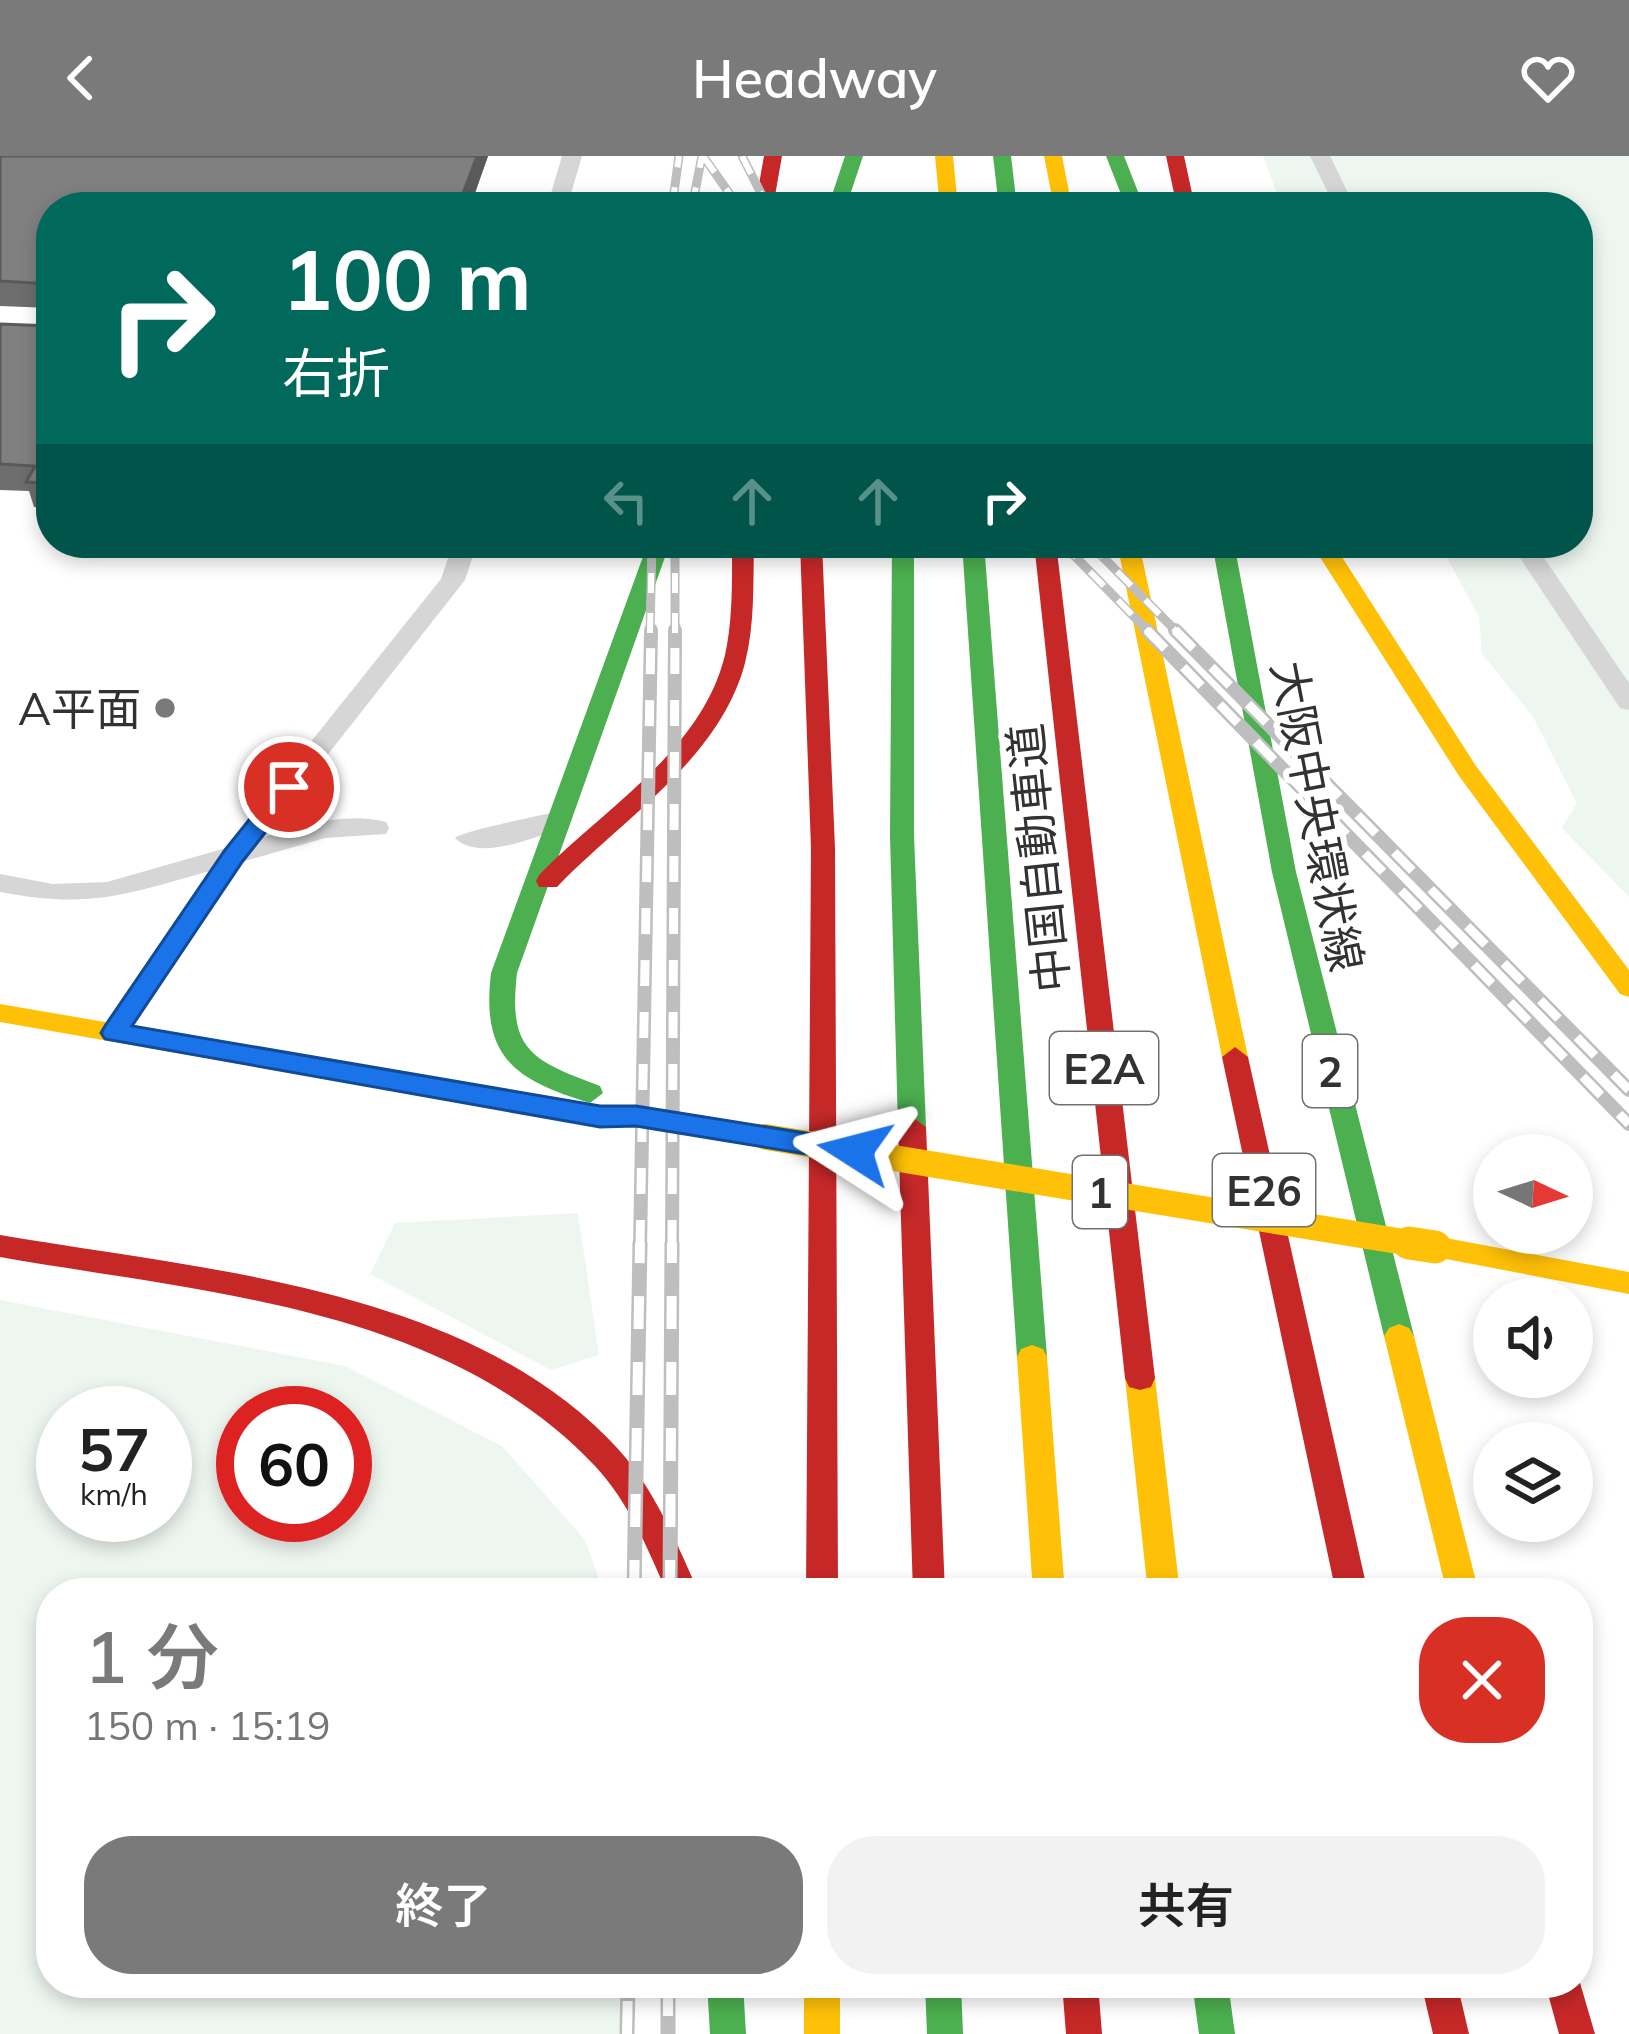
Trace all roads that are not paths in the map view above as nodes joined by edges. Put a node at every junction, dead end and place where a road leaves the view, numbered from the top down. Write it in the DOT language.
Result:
graph roads {
  1 [pos="572,156"];
  2 [pos="773,156"];
  3 [pos="854,156"];
  4 [pos="944,156"];
  5 [pos="1002,156"];
  6 [pos="1053,156"];
  7 [pos="1115,156"];
  8 [pos="1127,156"];
  9 [pos="1175,156"];
  10 [pos="1320,156"];
  11 [pos="561,192"];
  12 [pos="767,192"];
  13 [pos="842,192"];
  14 [pos="948,192"];
  15 [pos="1006,192"];
  16 [pos="1060,192"];
  17 [pos="1129,192"];
  18 [pos="1133,192"];
  19 [pos="1183,192"];
  20 [pos="1338,192"];
  21 [pos="460,558"];
  22 [pos="654,558"];
  23 [pos="742,558"];
  24 [pos="812,558"];
  25 [pos="903,558"];
  26 [pos="974,558"];
  27 [pos="1047,558"];
  28 [pos="1132,558"];
  29 [pos="1226,558"];
  30 [pos="1331,558"];
  31 [pos="1532,558"];
  32 [pos="1629,702"];
  33 [pos="560,820"];
  34 [pos="376,828"];
  35 [pos="469,838"];
  36 [pos="234,856"];
  37 [pos="0,883"];
  38 [pos="528,908"];
  39 [pos="1578,926"];
  40 [pos="1629,971"];
  41 [pos="1629,988"];
  42 [pos="0,1013"];
  43 [pos="114,1033"];
  44 [pos="636,1116"];
  45 [pos="0,1246"];
  46 [pos="1629,1282"];
  47 [pos="676,1578"];
  48 [pos="822,1578"];
  49 [pos="928,1578"];
  50 [pos="1048,1578"];
  51 [pos="1162,1578"];
  52 [pos="1349,1578"];
  53 [pos="1459,1578"];
  54 [pos="726,1998"];
  55 [pos="822,1998"];
  56 [pos="944,1998"];
  57 [pos="1081,1998"];
  58 [pos="1212,1998"];
  59 [pos="1442,1998"];
  60 [pos="1567,1998"];
  61 [pos="728,2034"];
  62 [pos="822,2034"];
  63 [pos="945,2034"];
  64 [pos="1084,2034"];
  65 [pos="1217,2034"];
  66 [pos="1450,2034"];
  67 [pos="1577,2034"];
  1 -- 11 [label="lane"];
  2 -- 12 [label="main road"];
  3 -- 13 [label="main road"];
  4 -- 14 [label="main road"];
  5 -- 15 [label="main road"];
  6 -- 16 [label="main road"];
  7 -- 17 [label="main road"];
  8 -- 18 [label="main road"];
  9 -- 19 [label="main road"];
  10 -- 20 [label="lane"];
  21 -- 36 [label="lane"];
  22 -- 33 [label="main road"];
  23 -- 38 [label="main road"];
  24 -- 48 [label="main road"];
  25 -- 49 [label="main road"];
  26 -- 50 [label="main road, 中国自動車道 / E2A"];
  27 -- 51 [label="main road, 中国自動車道 / E2A"];
  28 -- 52 [label="main road, E26"];
  29 -- 53 [label="main road, 大阪中央環状線 / 2"];
  30 -- 39 [label="main road"];
  31 -- 32 [label="lane"];
  33 -- 35 [label="lane"];
  33 -- 38 [label="main road"];
  34 -- 36 [label="lane"];
  36 -- 37 [label="lane"];
  36 -- 43 [label="lane"];
  38 -- 44 [label="main road"];
  39 -- 40 [label="lane"];
  39 -- 41 [label="main road"];
  42 -- 43 [label="main road, 1"];
  43 -- 44 [label="main road, 1"];
  44 -- 46 [label="main road, 1, bridge"];
  45 -- 47 [label="main road"];
  54 -- 61 [label="main road"];
  55 -- 62 [label="main road"];
  56 -- 63 [label="main road"];
  57 -- 64 [label="main road"];
  58 -- 65 [label="main road"];
  59 -- 66 [label="main road"];
  60 -- 67 [label="main road"];
}
